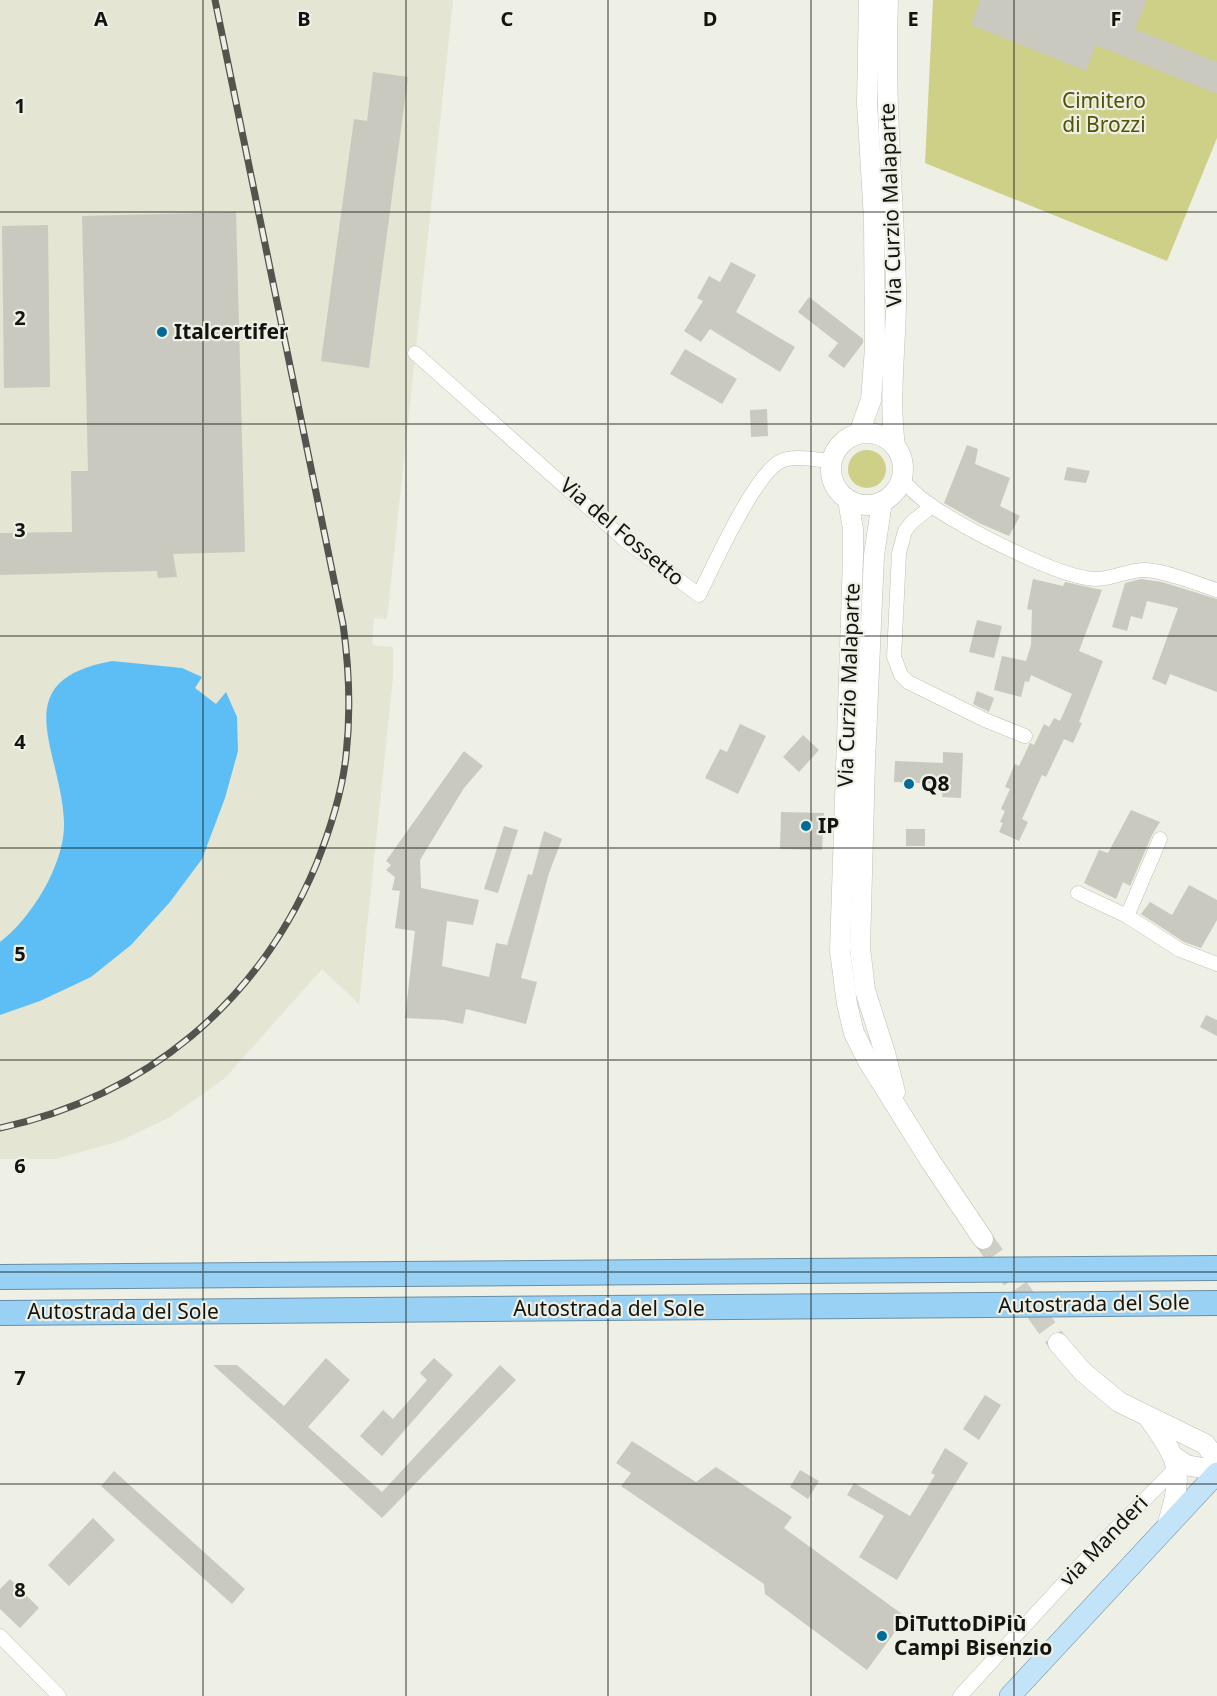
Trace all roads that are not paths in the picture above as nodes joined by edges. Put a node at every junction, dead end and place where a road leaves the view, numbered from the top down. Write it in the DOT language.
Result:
graph roads {
  1 [pos="869,0"];
  2 [pos="888,0"];
  3 [pos="416,353"];
  4 [pos="859,434"];
  5 [pos="896,446"];
  6 [pos="832,461"];
  7 [pos="902,479"];
  8 [pos="848,500"];
  9 [pos="882,502"];
  10 [pos="932,506"];
  11 [pos="1217,590"];
  12 [pos="1025,736"];
  13 [pos="1160,839"];
  14 [pos="1078,893"];
  15 [pos="1127,916"];
  16 [pos="1217,964"];
  17 [pos="899,1109"];
  18 [pos="983,1239"];
  19 [pos="1217,1268"];
  20 [pos="0,1277"];
  21 [pos="1217,1303"];
  22 [pos="0,1312"];
  23 [pos="1058,1343"];
  24 [pos="1148,1417"];
  25 [pos="1217,1436"];
  26 [pos="1196,1438"];
  27 [pos="1174,1462"];
  28 [pos="1217,1470"];
  29 [pos="1167,1526"];
  30 [pos="0,1635"];
  31 [pos="59,1696"];
  32 [pos="960,1696"];
  33 [pos="1010,1696"];
  1 -- 4 [label="street, Via Curzio Malaparte"];
  2 -- 5 [label="street, Via Curzio Malaparte"];
  3 -- 6 [label="street, Via del Fossetto"];
  4 -- 5 [label="street"];
  4 -- 6 [label="street"];
  5 -- 7 [label="street, Via Curzio Malaparte"];
  6 -- 8 [label="street, Via Curzio Malaparte"];
  7 -- 9 [label="street"];
  7 -- 10 [label="street"];
  8 -- 9 [label="street"];
  8 -- 17 [label="street, Via Curzio Malaparte"];
  9 -- 17 [label="street, Via Curzio Malaparte"];
  10 -- 11 [label="street"];
  10 -- 12 [label="street"];
  13 -- 15 [label="street"];
  14 -- 15 [label="street"];
  15 -- 16 [label="street"];
  17 -- 18 [label="street, Via Curzio Malaparte"];
  19 -- 20 [label="highway, Autostrada del Sole"];
  21 -- 22 [label="highway, Autostrada del Sole"];
  23 -- 24 [label="street"];
  24 -- 26 [label="street"];
  24 -- 27 [label="street"];
  25 -- 26 [label="street"];
  26 -- 28 [label="street"];
  27 -- 28 [label="street"];
  27 -- 29 [label="street"];
  27 -- 32 [label="street, via Manderi"];
  28 -- 29 [label="main road"];
  29 -- 33 [label="main road"];
  30 -- 31 [label="street"];
}
